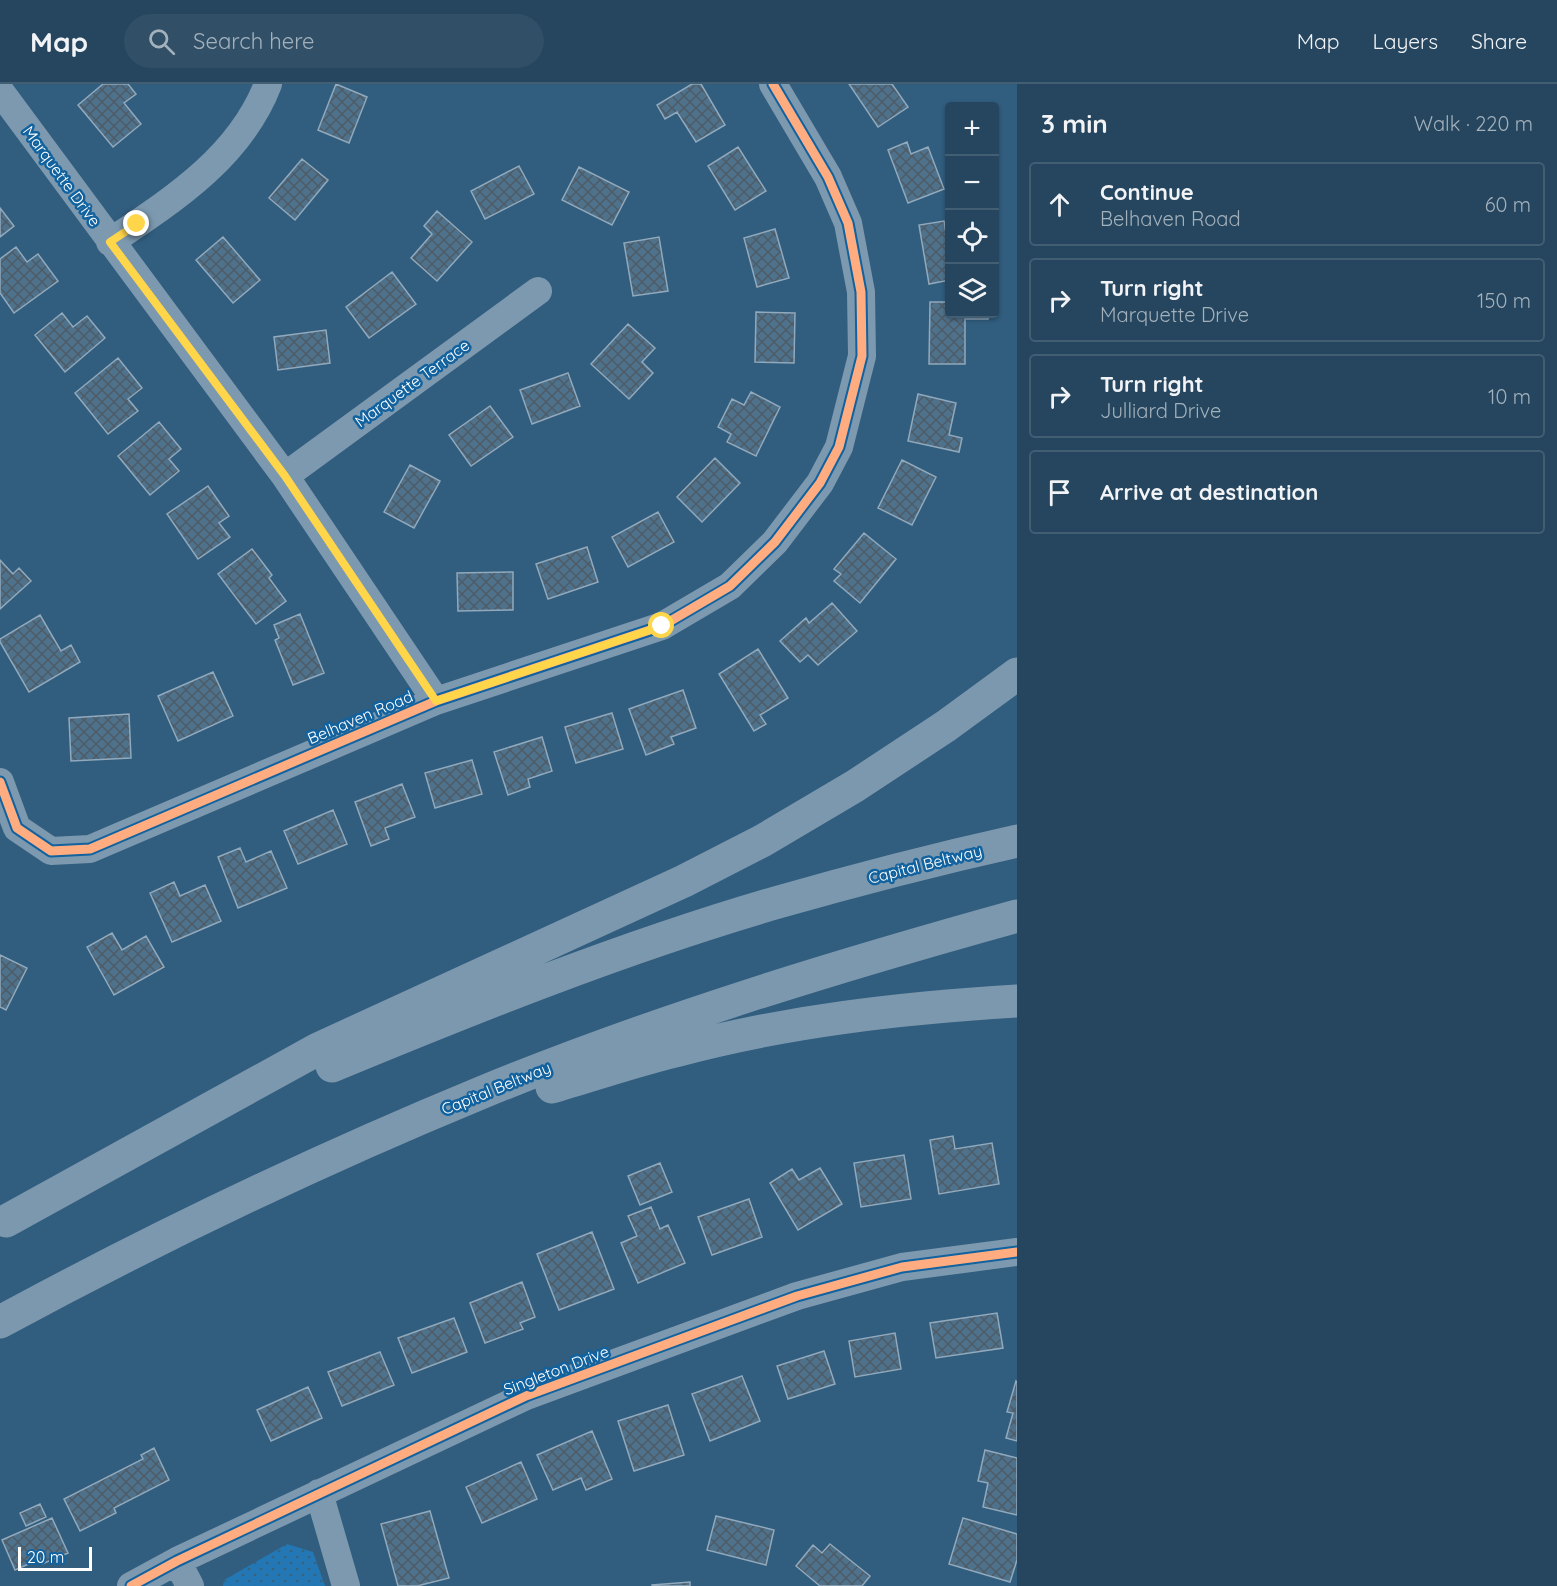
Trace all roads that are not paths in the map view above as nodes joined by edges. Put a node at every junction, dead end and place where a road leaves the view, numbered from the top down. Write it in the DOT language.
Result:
graph roads {
  1 [pos="267,84"];
  2 [pos="773,84"];
  3 [pos="0,91"];
  4 [pos="110,242"];
  5 [pos="538,291"];
  6 [pos="285,476"];
  7 [pos="1017,674"];
  8 [pos="436,701"];
  9 [pos="0,782"];
  10 [pos="1017,841"];
  11 [pos="1017,916"];
  12 [pos="1017,1001"];
  13 [pos="358,1145"];
  14 [pos="3,1222"];
  15 [pos="1017,1251"];
  16 [pos="0,1322"];
  17 [pos="319,1493"];
  18 [pos="177,1561"];
  19 [pos="131,1586"];
  20 [pos="190,1586"];
  21 [pos="346,1586"];
  1 -- 4 [label="street"];
  2 -- 8 [label="street, Belhaven Road"];
  3 -- 4 [label="street, Marquette Drive"];
  4 -- 6 [label="street, Marquette Drive"];
  5 -- 6 [label="street, Marquette Terrace"];
  6 -- 8 [label="street, Marquette Drive"];
  7 -- 14 [label="highway"];
  8 -- 9 [label="street, Belhaven Road"];
  10 -- 14 [label="highway, Capital Beltway"];
  11 -- 13 [label="highway, Capital Beltway"];
  12 -- 13 [label="highway"];
  13 -- 16 [label="highway, Capital Beltway"];
  15 -- 17 [label="street, Singleton Drive"];
  17 -- 18 [label="street, Singleton Drive"];
  17 -- 21 [label="street"];
  18 -- 19 [label="street, Singleton Drive"];
  18 -- 20 [label="street"];
}
